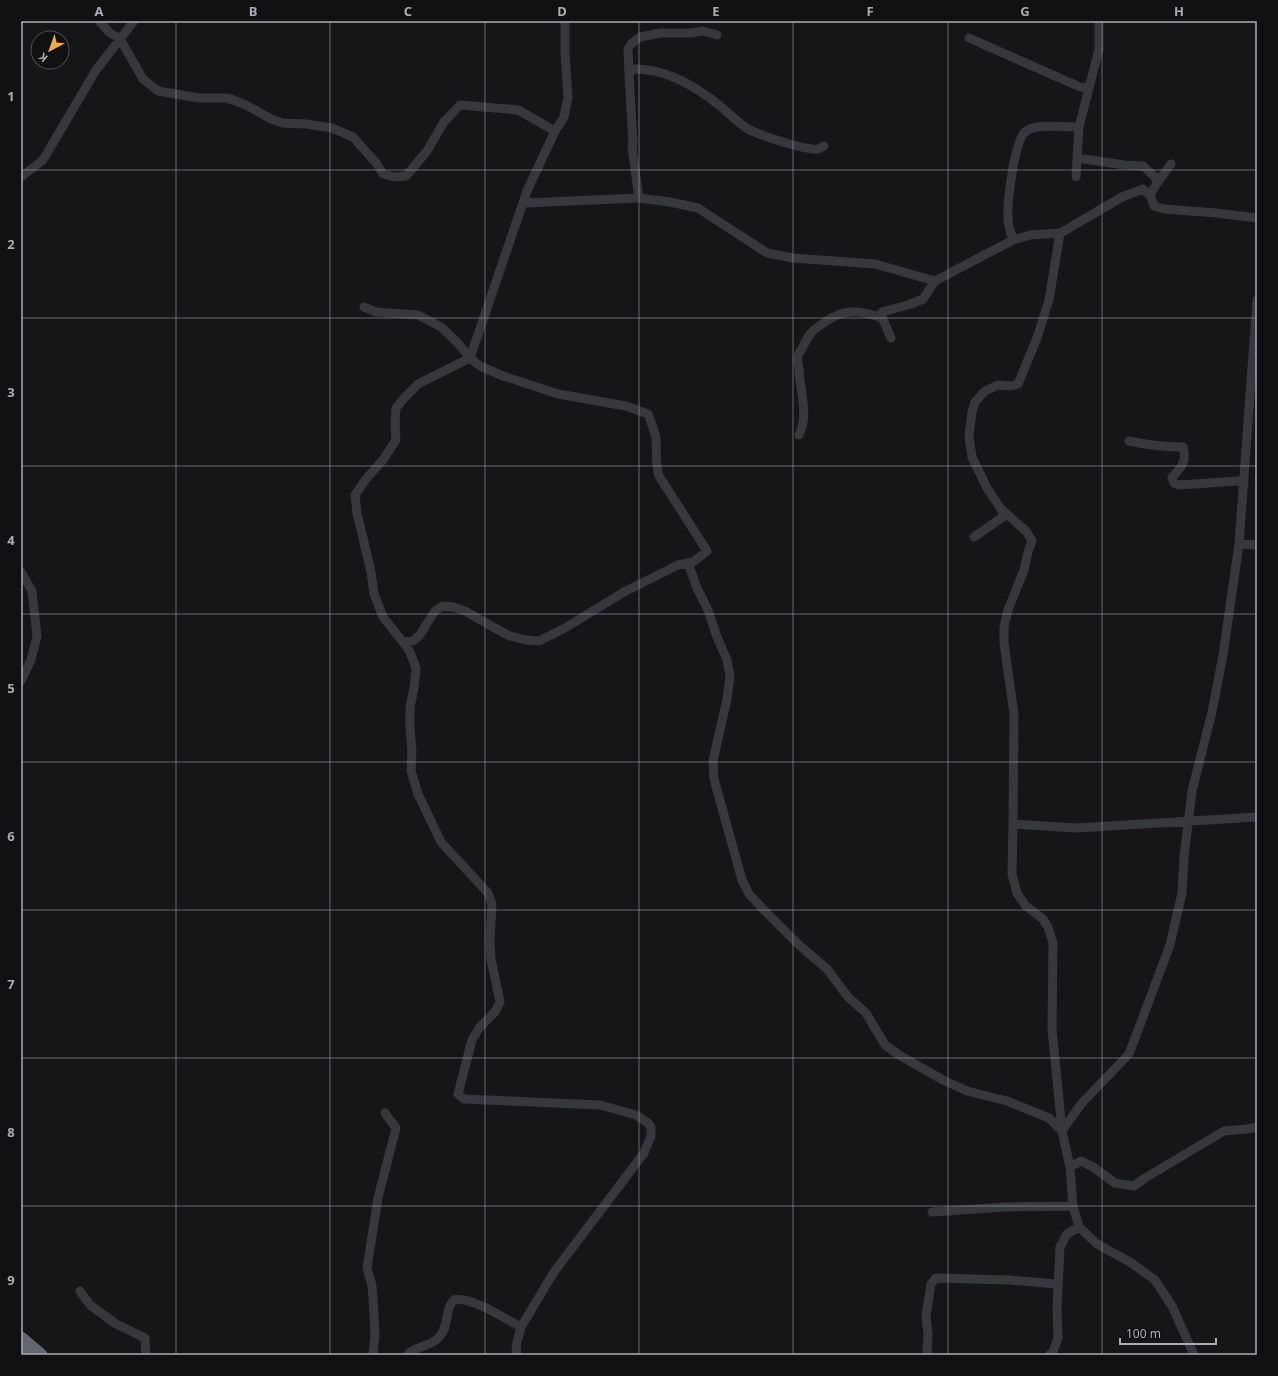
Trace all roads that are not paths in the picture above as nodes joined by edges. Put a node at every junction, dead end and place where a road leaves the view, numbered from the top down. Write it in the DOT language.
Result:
graph roads {
  1 [pos="99,21"];
  2 [pos="134,21"];
  3 [pos="565,21"];
  4 [pos="1099,21"];
  5 [pos="717,35"];
  6 [pos="969,38"];
  7 [pos="120,39"];
  8 [pos="628,74"];
  9 [pos="1088,88"];
  10 [pos="1079,128"];
  11 [pos="555,131"];
  12 [pos="824,146"];
  13 [pos="1077,158"];
  14 [pos="1172,164"];
  15 [pos="21,177"];
  16 [pos="1076,177"];
  17 [pos="1157,183"];
  18 [pos="1150,195"];
  19 [pos="639,198"];
  20 [pos="524,202"];
  21 [pos="1257,218"];
  22 [pos="1060,232"];
  23 [pos="1013,240"];
  24 [pos="936,281"];
  25 [pos="1257,300"];
  26 [pos="364,307"];
  27 [pos="882,318"];
  28 [pos="891,338"];
  29 [pos="1256,346"];
  30 [pos="470,358"];
  31 [pos="799,435"];
  32 [pos="1129,441"];
  33 [pos="1244,482"];
  34 [pos="1007,514"];
  35 [pos="974,537"];
  36 [pos="1239,544"];
  37 [pos="1257,545"];
  38 [pos="688,563"];
  39 [pos="21,572"];
  40 [pos="403,642"];
  41 [pos="21,681"];
  42 [pos="1257,817"];
  43 [pos="1188,821"];
  44 [pos="1013,824"];
  45 [pos="386,1113"];
  46 [pos="1257,1128"];
  47 [pos="1062,1131"];
  48 [pos="1070,1167"];
  49 [pos="1073,1206"];
  50 [pos="932,1212"];
  51 [pos="1079,1227"];
  52 [pos="1058,1284"];
  53 [pos="80,1290"];
  54 [pos="521,1327"];
  55 [pos="21,1338"];
  56 [pos="21,1352"];
  57 [pos="24,1355"];
  58 [pos="41,1355"];
  59 [pos="146,1355"];
  60 [pos="373,1355"];
  61 [pos="406,1355"];
  62 [pos="517,1355"];
  63 [pos="929,1355"];
  64 [pos="1049,1355"];
  65 [pos="1194,1355"];
  1 -- 7 [label="street"];
  2 -- 7 [label="street"];
  3 -- 11 [label="street"];
  4 -- 9 [label="street"];
  5 -- 8 [label="street"];
  6 -- 9 [label="street"];
  7 -- 11 [label="street"];
  7 -- 15 [label="street"];
  8 -- 12 [label="street"];
  8 -- 19 [label="street"];
  9 -- 10 [label="street"];
  10 -- 13 [label="street"];
  10 -- 23 [label="street"];
  11 -- 20 [label="street"];
  13 -- 16 [label="street"];
  13 -- 17 [label="street"];
  14 -- 17 [label="street"];
  17 -- 18 [label="street"];
  18 -- 21 [label="street"];
  18 -- 22 [label="street"];
  19 -- 20 [label="street"];
  19 -- 24 [label="street"];
  20 -- 30 [label="street"];
  22 -- 23 [label="street"];
  22 -- 34 [label="street"];
  23 -- 24 [label="street"];
  24 -- 27 [label="street"];
  25 -- 29 [label="street"];
  26 -- 30 [label="street"];
  27 -- 28 [label="street"];
  27 -- 31 [label="street"];
  29 -- 33 [label="street"];
  30 -- 38 [label="street"];
  30 -- 40 [label="street"];
  32 -- 33 [label="street"];
  33 -- 36 [label="street"];
  34 -- 35 [label="street"];
  34 -- 44 [label="street"];
  36 -- 37 [label="street"];
  36 -- 43 [label="street"];
  38 -- 40 [label="street"];
  38 -- 47 [label="street"];
  39 -- 41 [label="street"];
  40 -- 54 [label="street"];
  42 -- 43 [label="street"];
  43 -- 44 [label="street"];
  43 -- 47 [label="street"];
  44 -- 47 [label="street"];
  45 -- 60 [label="street"];
  46 -- 48 [label="street"];
  47 -- 48 [label="street"];
  48 -- 49 [label="street"];
  49 -- 50 [label="street"];
  49 -- 51 [label="street"];
  51 -- 52 [label="street"];
  51 -- 65 [label="street"];
  52 -- 63 [label="street"];
  52 -- 64 [label="street"];
  53 -- 59 [label="street"];
  54 -- 61 [label="street"];
  54 -- 62 [label="street"];
  55 -- 58 [label="highway"];
  56 -- 57 [label="highway"];
}
